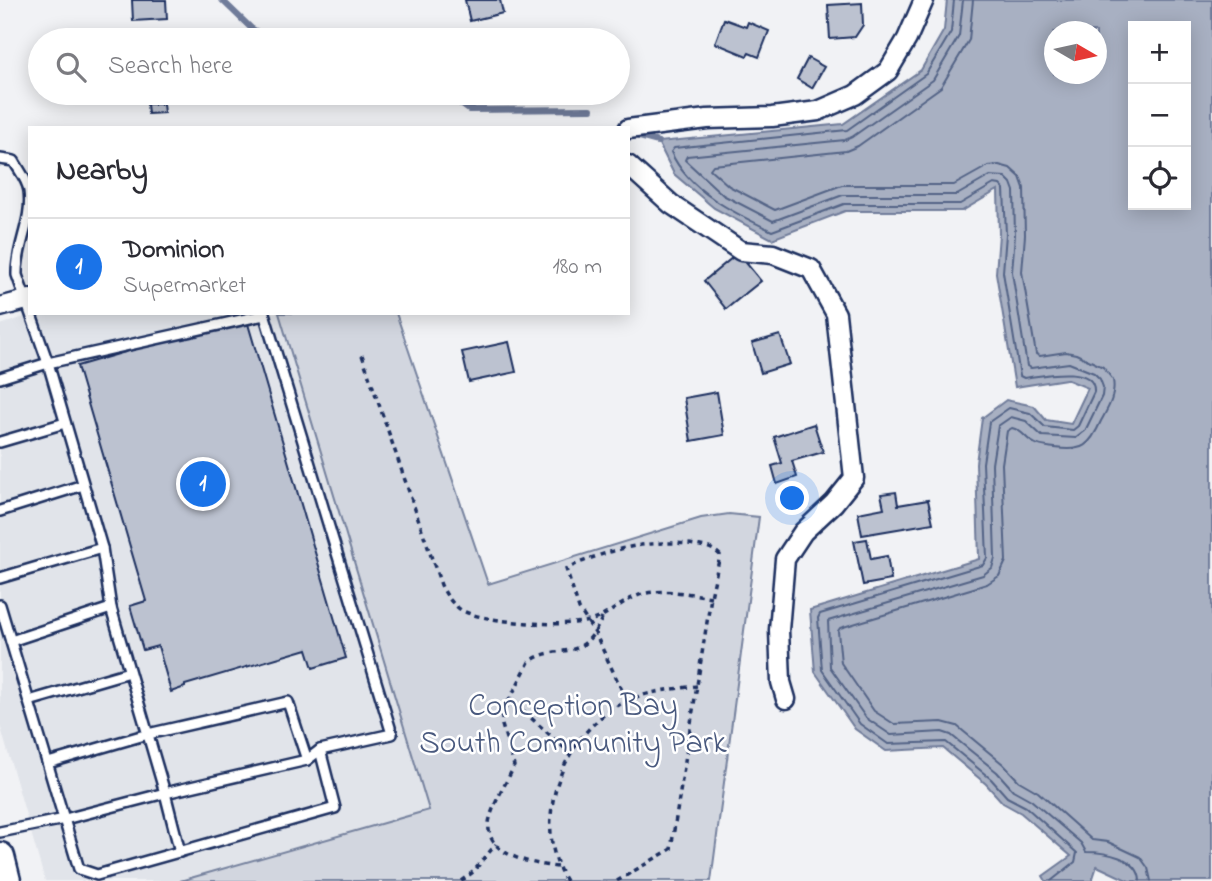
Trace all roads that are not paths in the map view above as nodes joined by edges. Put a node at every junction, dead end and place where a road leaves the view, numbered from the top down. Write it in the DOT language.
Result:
graph roads {
  1 [pos="923,0"];
  2 [pos="630,129"];
  3 [pos="0,159"];
  4 [pos="630,167"];
  5 [pos="28,187"];
  6 [pos="28,223"];
  7 [pos="27,299"];
  8 [pos="0,307"];
  9 [pos="32,315"];
  10 [pos="260,315"];
  11 [pos="264,315"];
  12 [pos="48,363"];
  13 [pos="0,378"];
  14 [pos="65,423"];
  15 [pos="0,442"];
  16 [pos="83,485"];
  17 [pos="0,510"];
  18 [pos="102,548"];
  19 [pos="0,578"];
  20 [pos="0,605"];
  21 [pos="111,608"];
  22 [pos="11,641"];
  23 [pos="129,673"];
  24 [pos="786,699"];
  25 [pos="29,701"];
  26 [pos="148,734"];
  27 [pos="320,750"];
  28 [pos="307,760"];
  29 [pos="48,763"];
  30 [pos="164,793"];
  31 [pos="65,819"];
  32 [pos="0,832"];
  33 [pos="180,852"];
  34 [pos="0,857"];
  35 [pos="6,881"];
  1 -- 2 [label="street"];
  3 -- 5 [label="lane"];
  4 -- 24 [label="street"];
  6 -- 7 [label="lane"];
  7 -- 8 [label="street"];
  9 -- 12 [label="lane"];
  10 -- 12 [label="lane"];
  11 -- 27 [label="lane"];
  12 -- 13 [label="lane"];
  12 -- 14 [label="lane"];
  14 -- 15 [label="lane"];
  14 -- 16 [label="lane"];
  16 -- 17 [label="lane"];
  16 -- 18 [label="lane"];
  18 -- 19 [label="lane"];
  18 -- 21 [label="lane"];
  20 -- 22 [label="lane"];
  21 -- 22 [label="lane"];
  21 -- 23 [label="lane"];
  22 -- 25 [label="lane"];
  23 -- 25 [label="lane"];
  23 -- 26 [label="lane"];
  25 -- 29 [label="lane"];
  26 -- 28 [label="lane"];
  26 -- 29 [label="lane"];
  26 -- 30 [label="lane"];
  27 -- 28 [label="lane"];
  27 -- 33 [label="lane"];
  28 -- 30 [label="lane"];
  29 -- 31 [label="lane"];
  30 -- 31 [label="lane"];
  30 -- 33 [label="lane"];
  31 -- 32 [label="lane"];
  31 -- 33 [label="lane"];
  34 -- 35 [label="main road"];
}
